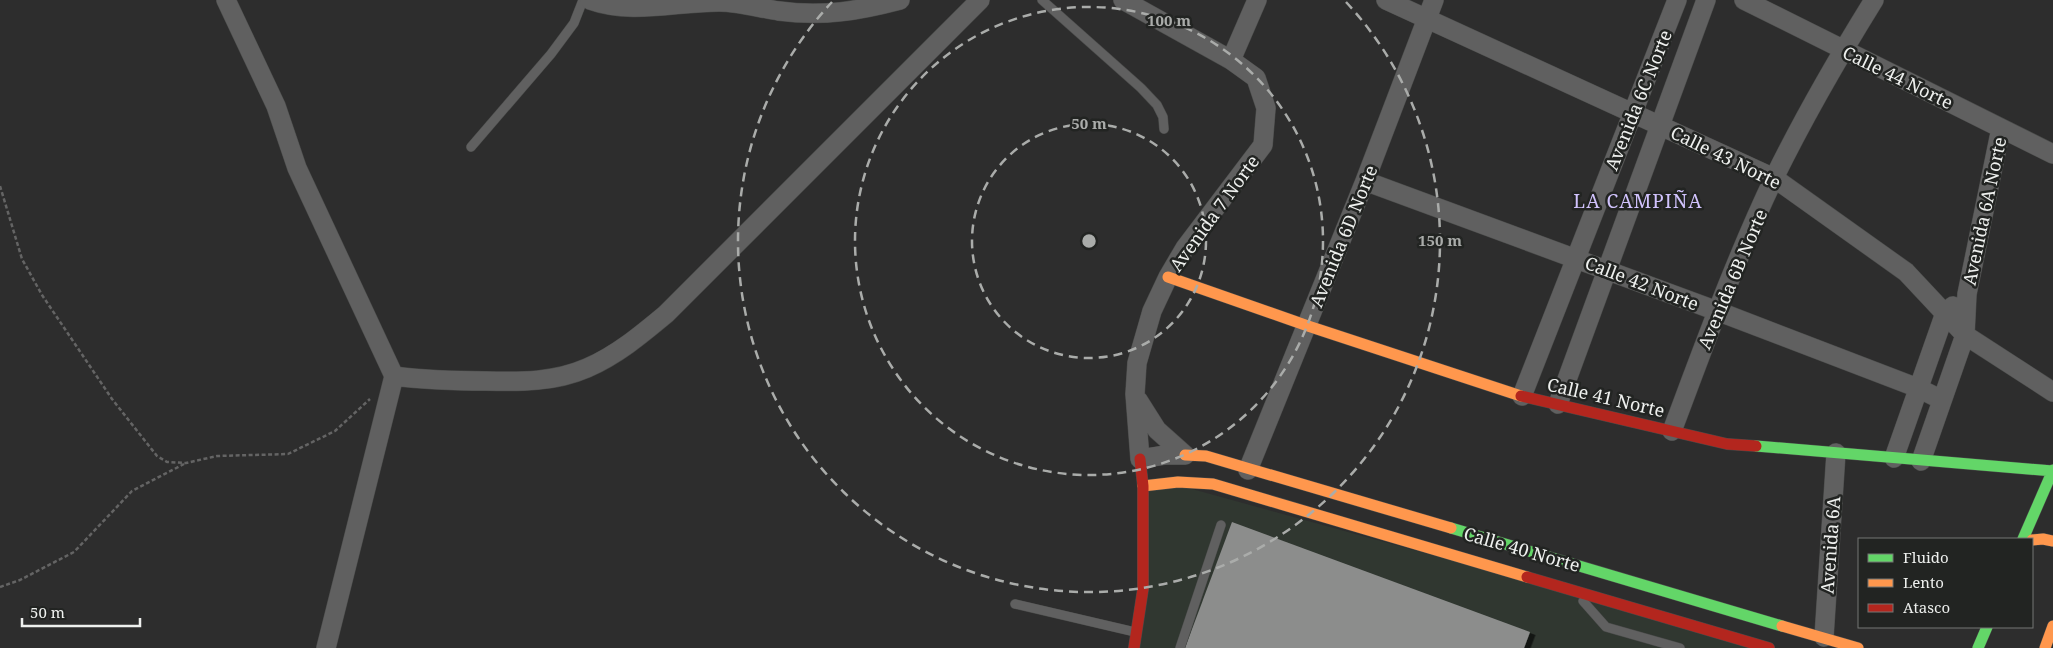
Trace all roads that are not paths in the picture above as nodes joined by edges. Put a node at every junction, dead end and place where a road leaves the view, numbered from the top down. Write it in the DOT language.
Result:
graph roads {
  1 [pos="226,0"];
  2 [pos="583,0"];
  3 [pos="590,0"];
  4 [pos="900,0"];
  5 [pos="980,0"];
  6 [pos="1042,0"];
  7 [pos="1124,0"];
  8 [pos="1258,0"];
  9 [pos="1386,0"];
  10 [pos="1434,0"];
  11 [pos="1677,0"];
  12 [pos="1706,0"];
  13 [pos="1744,0"];
  14 [pos="1874,0"];
  15 [pos="1427,19"];
  16 [pos="1843,50"];
  17 [pos="1231,60"];
  18 [pos="1632,113"];
  19 [pos="1660,124"];
  20 [pos="2001,128"];
  21 [pos="1164,129"];
  22 [pos="471,147"];
  23 [pos="2053,154"];
  24 [pos="1774,178"];
  25 [pos="1365,181"];
  26 [pos="1576,258"];
  27 [pos="1607,270"];
  28 [pos="1168,277"];
  29 [pos="1967,294"];
  30 [pos="1717,311"];
  31 [pos="1944,313"];
  32 [pos="1308,326"];
  33 [pos="1965,335"];
  34 [pos="394,376"];
  35 [pos="1918,388"];
  36 [pos="2053,392"];
  37 [pos="1135,394"];
  38 [pos="1522,396"];
  39 [pos="1942,400"];
  40 [pos="1558,404"];
  41 [pos="1672,431"];
  42 [pos="1836,453"];
  43 [pos="1185,455"];
  44 [pos="1140,458"];
  45 [pos="1894,458"];
  46 [pos="1921,461"];
  47 [pos="1248,470"];
  48 [pos="2053,471"];
  49 [pos="1143,486"];
  50 [pos="1222,525"];
  51 [pos="2023,538"];
  52 [pos="2033,540"];
  53 [pos="2053,541"];
  54 [pos="1572,590"];
  55 [pos="1015,604"];
  56 [pos="2053,626"];
  57 [pos="1987,628"];
  58 [pos="1136,632"];
  59 [pos="1824,637"];
  60 [pos="326,648"];
  61 [pos="1134,648"];
  62 [pos="1180,648"];
  63 [pos="1680,648"];
  64 [pos="1769,648"];
  65 [pos="1858,648"];
  66 [pos="1978,648"];
  67 [pos="2045,648"];
  1 -- 34 [label="street"];
  2 -- 22 [label="lane"];
  3 -- 4 [label="street"];
  5 -- 34 [label="street"];
  6 -- 21 [label="lane"];
  7 -- 17 [label="street, Avenida 7 Norte"];
  8 -- 17 [label="street"];
  9 -- 15 [label="street, Calle 43 Norte"];
  10 -- 15 [label="street, Avenida 6D Norte"];
  11 -- 18 [label="street, Avenida 6C Norte"];
  12 -- 19 [label="street, Avenida 6C Norte"];
  13 -- 16 [label="street, Calle 44 Norte"];
  14 -- 16 [label="street, Avenida 6B Norte"];
  15 -- 18 [label="street, Calle 43 Norte"];
  15 -- 25 [label="street, Avenida 6D Norte"];
  16 -- 20 [label="street, Calle 44 Norte"];
  16 -- 24 [label="street, Avenida 6B Norte"];
  17 -- 28 [label="street, Avenida 7 Norte"];
  18 -- 19 [label="street, Calle 43 Norte"];
  18 -- 26 [label="street, Avenida 6C Norte"];
  19 -- 24 [label="street, Calle 43 Norte"];
  19 -- 27 [label="street, Avenida 6C Norte"];
  20 -- 23 [label="street, Calle 44 Norte"];
  20 -- 29 [label="street, Avenida 6A Norte"];
  24 -- 30 [label="street, Avenida 6B Norte"];
  24 -- 31 [label="street, Calle 43 Norte"];
  25 -- 26 [label="street, Calle 42 Norte"];
  25 -- 32 [label="street, Avenida 6D Norte"];
  26 -- 27 [label="street, Calle 42 Norte"];
  26 -- 38 [label="street, Avenida 6C Norte"];
  27 -- 30 [label="street, Calle 42 Norte"];
  27 -- 40 [label="street, Avenida 6C Norte"];
  28 -- 32 [label="street, Calle 41 Norte"];
  28 -- 37 [label="street, Avenida 7 Norte"];
  29 -- 31 [label="street, Avenida 6A Norte"];
  29 -- 33 [label="street, Avenida 6A Norte"];
  30 -- 35 [label="street, Calle 42 Norte"];
  30 -- 41 [label="street, Avenida 6B Norte"];
  31 -- 33 [label="street, Calle 43 Norte"];
  31 -- 35 [label="street"];
  32 -- 38 [label="street, Calle 41 Norte"];
  32 -- 47 [label="street, Avenida 6D Norte"];
  33 -- 36 [label="street, Calle 43 Norte"];
  33 -- 39 [label="street, Avenida 6A Norte"];
  34 -- 60 [label="street"];
  35 -- 39 [label="street, Calle 42 Norte"];
  35 -- 45 [label="street"];
  37 -- 43 [label="street"];
  37 -- 44 [label="street, Avenida 7 Norte"];
  38 -- 40 [label="street, Calle 41 Norte"];
  39 -- 46 [label="street, Avenida 6A Norte"];
  40 -- 41 [label="street, Calle 41 Norte"];
  41 -- 42 [label="street, Calle 41 Norte"];
  42 -- 45 [label="street, Calle 41 Norte"];
  42 -- 59 [label="street, Avenida 6A"];
  43 -- 44 [label="street, Calle 40 Norte"];
  43 -- 47 [label="street, Calle 40 Norte"];
  44 -- 49 [label="street, Avenida 7 Norte"];
  45 -- 46 [label="street, Calle 41 Norte"];
  46 -- 48 [label="street, Calle 41 Norte"];
  47 -- 59 [label="street, Calle 40 Norte"];
  48 -- 51 [label="street"];
  49 -- 54 [label="street, Calle 40 Norte"];
  49 -- 58 [label="street, Avenida 7 Norte"];
  50 -- 62 [label="lane"];
  52 -- 53 [label="street"];
  54 -- 63 [label="lane"];
  54 -- 64 [label="street, Calle 40 Norte"];
  55 -- 58 [label="lane"];
  56 -- 67 [label="street"];
  57 -- 66 [label="street"];
  58 -- 61 [label="street, Avenida 7 Norte"];
  59 -- 65 [label="street, Calle 40 Norte"];
}
